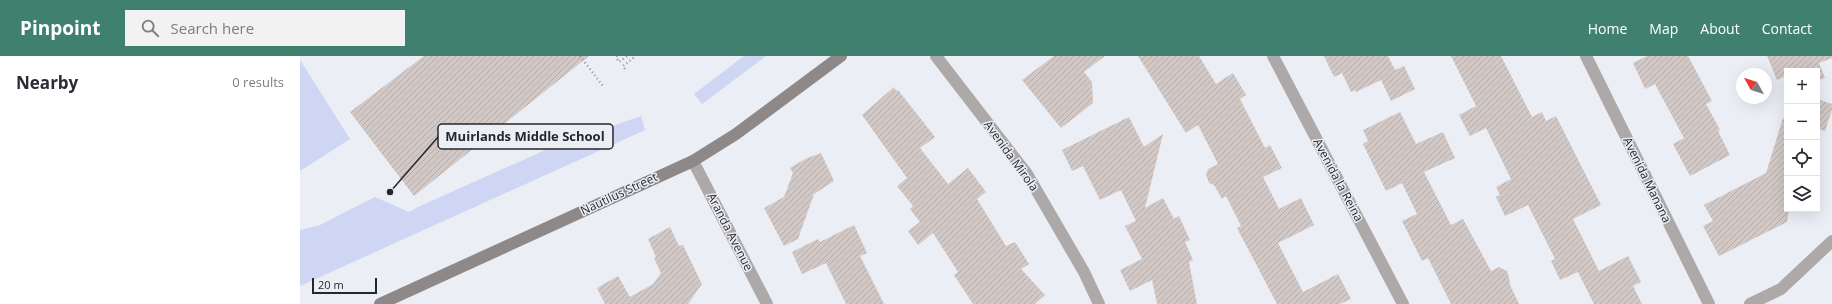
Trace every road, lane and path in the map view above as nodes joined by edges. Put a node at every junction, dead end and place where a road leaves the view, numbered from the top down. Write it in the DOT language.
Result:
graph roads {
  1 [pos="580,56"];
  2 [pos="617,56"];
  3 [pos="627,56"];
  4 [pos="636,56"];
  5 [pos="841,56"];
  6 [pos="936,56"];
  7 [pos="1272,56"];
  8 [pos="1586,56"];
  9 [pos="625,69"];
  10 [pos="602,86"];
  11 [pos="693,161"];
  12 [pos="1832,241"];
  13 [pos="380,304"];
  14 [pos="767,304"];
  15 [pos="1099,304"];
  16 [pos="1404,304"];
  17 [pos="1709,304"];
  18 [pos="1750,304"];
  1 -- 10 [label="path"];
  2 -- 3 [label="path"];
  4 -- 9 [label="path"];
  5 -- 11 [label="main road, Nautilus Street"];
  6 -- 15 [label="street, Avenida Mirola"];
  7 -- 16 [label="street, Avenida la Reina"];
  8 -- 17 [label="street, Avenida Manana"];
  11 -- 13 [label="main road, Nautilus Street"];
  11 -- 14 [label="street, Aranda Avenue"];
  12 -- 18 [label="street"];
}
